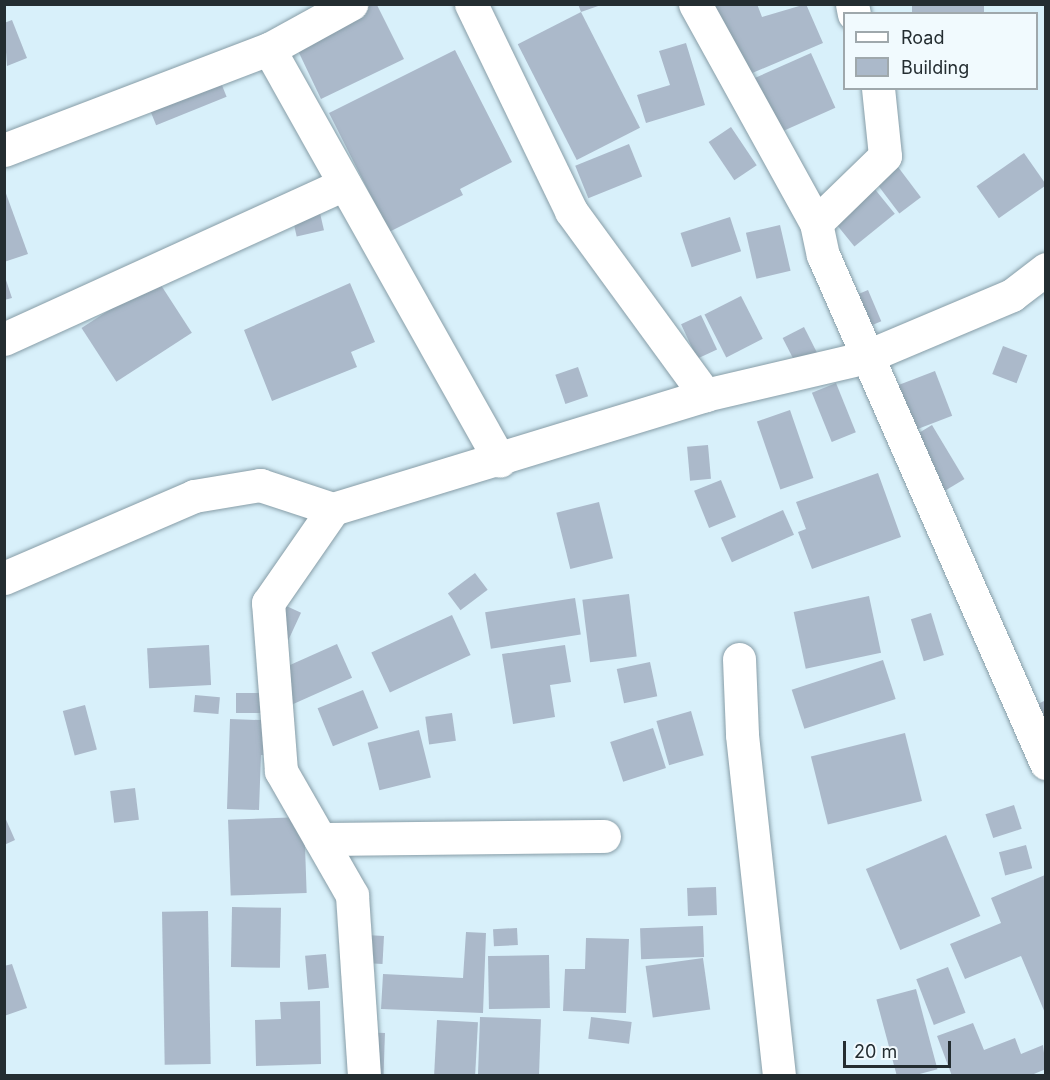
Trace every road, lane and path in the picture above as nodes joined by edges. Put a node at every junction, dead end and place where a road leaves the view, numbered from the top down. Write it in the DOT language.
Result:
graph roads {
  1 [pos="351,4"];
  2 [pos="471,4"];
  3 [pos="695,4"];
  4 [pos="269,49"];
  5 [pos="878,90"];
  6 [pos="4,150"];
  7 [pos="344,184"];
  8 [pos="816,222"];
  9 [pos="1046,269"];
  10 [pos="4,339"];
  11 [pos="863,358"];
  12 [pos="705,395"];
  13 [pos="500,461"];
  14 [pos="333,508"];
  15 [pos="4,578"];
  16 [pos="739,659"];
  17 [pos="1046,763"];
  18 [pos="604,836"];
  19 [pos="320,839"];
  20 [pos="364,1076"];
  21 [pos="779,1076"];
  1 -- 4 [label="street"];
  2 -- 12 [label="street"];
  3 -- 8 [label="street"];
  4 -- 6 [label="street"];
  4 -- 7 [label="street"];
  5 -- 8 [label="street"];
  7 -- 10 [label="street"];
  7 -- 13 [label="street"];
  8 -- 11 [label="street"];
  9 -- 11 [label="street"];
  11 -- 12 [label="street"];
  11 -- 17 [label="street"];
  12 -- 13 [label="street"];
  13 -- 14 [label="street"];
  14 -- 15 [label="street"];
  14 -- 19 [label="street"];
  16 -- 21 [label="street"];
  18 -- 19 [label="street"];
  19 -- 20 [label="street"];
}
